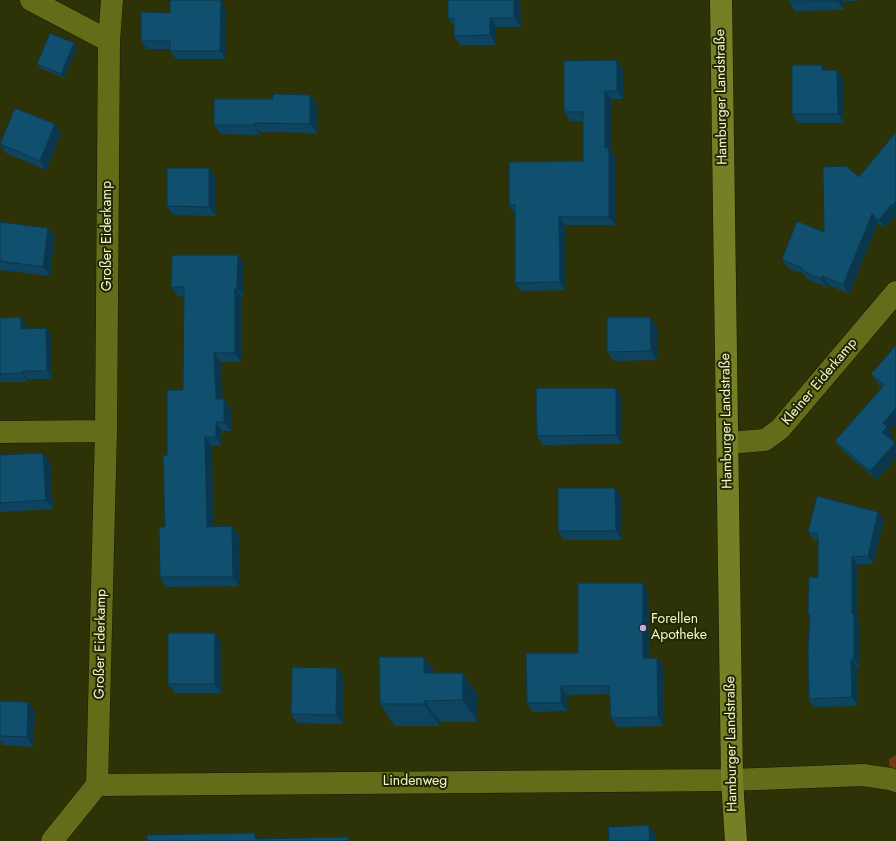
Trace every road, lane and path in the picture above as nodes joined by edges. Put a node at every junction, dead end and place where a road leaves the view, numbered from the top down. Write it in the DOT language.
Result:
graph roads {
  1 [pos="31,0"];
  2 [pos="112,0"];
  3 [pos="721,0"];
  4 [pos="109,41"];
  5 [pos="896,292"];
  6 [pos="106,431"];
  7 [pos="0,432"];
  8 [pos="728,443"];
  9 [pos="732,780"];
  10 [pos="896,781"];
  11 [pos="97,785"];
  12 [pos="52,841"];
  13 [pos="736,841"];
  1 -- 4 [label="street"];
  2 -- 4 [label="street, Großer Eiderkamp"];
  3 -- 8 [label="main road, Hamburger Landstraße"];
  4 -- 6 [label="street, Großer Eiderkamp"];
  5 -- 8 [label="street, Kleiner Eiderkamp"];
  6 -- 7 [label="street"];
  6 -- 11 [label="street, Großer Eiderkamp"];
  8 -- 9 [label="main road, Hamburger Landstraße"];
  9 -- 10 [label="street, Lindenweg"];
  9 -- 11 [label="street, Lindenweg"];
  9 -- 13 [label="main road, Hamburger Landstraße"];
  11 -- 12 [label="street"];
}
